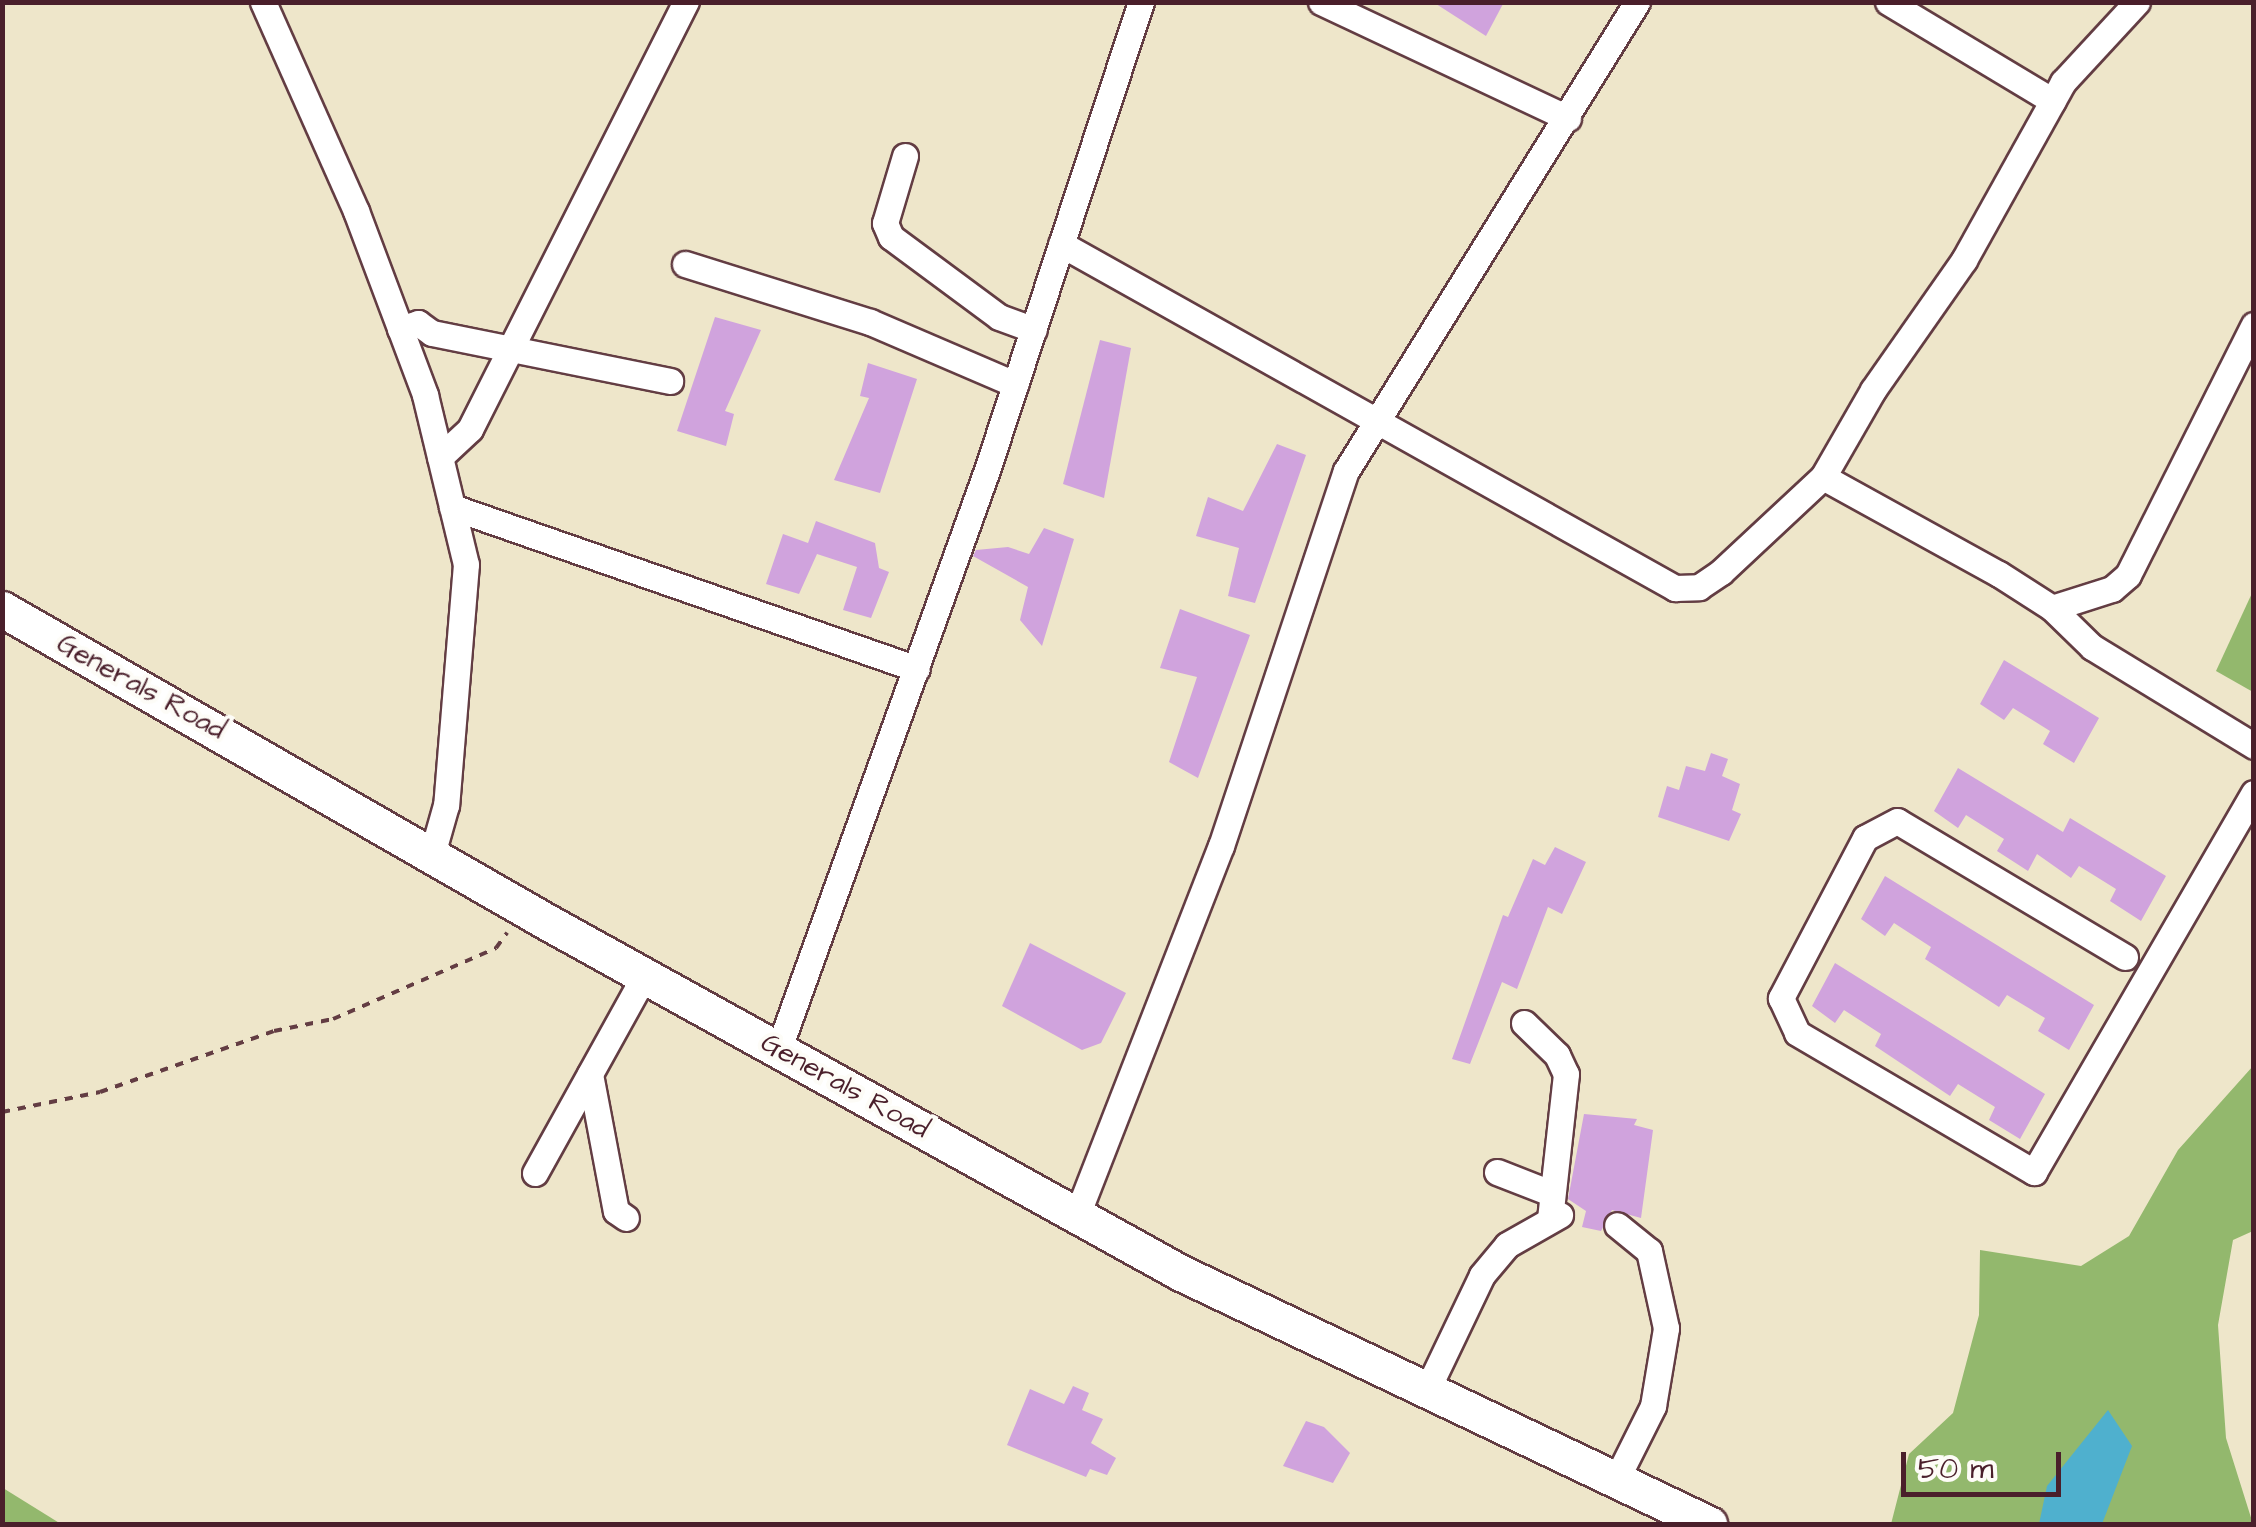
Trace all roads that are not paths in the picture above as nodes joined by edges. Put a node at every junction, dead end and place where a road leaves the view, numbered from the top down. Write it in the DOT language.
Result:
graph roads {
  1 [pos="264,2"];
  2 [pos="686,2"];
  3 [pos="1141,2"];
  4 [pos="1321,2"];
  5 [pos="1637,2"];
  6 [pos="1888,2"];
  7 [pos="2137,2"];
  8 [pos="2053,100"];
  9 [pos="1568,118"];
  10 [pos="904,156"];
  11 [pos="1060,244"];
  12 [pos="685,264"];
  13 [pos="2254,326"];
  14 [pos="400,329"];
  15 [pos="1034,330"];
  16 [pos="513,344"];
  17 [pos="670,382"];
  18 [pos="1015,384"];
  19 [pos="1376,422"];
  20 [pos="440,457"];
  21 [pos="1823,476"];
  22 [pos="452,507"];
  23 [pos="2,608"];
  24 [pos="2052,608"];
  25 [pos="917,669"];
  26 [pos="2254,746"];
  27 [pos="2254,793"];
  28 [pos="432,851"];
  29 [pos="2125,958"];
  30 [pos="644,976"];
  31 [pos="1524,1023"];
  32 [pos="778,1048"];
  33 [pos="590,1074"];
  34 [pos="1497,1172"];
  35 [pos="536,1173"];
  36 [pos="1553,1209"];
  37 [pos="1078,1215"];
  38 [pos="626,1218"];
  39 [pos="1617,1224"];
  40 [pos="1427,1390"];
  41 [pos="1616,1480"];
  42 [pos="1708,1524"];
  1 -- 14 [label="street"];
  2 -- 16 [label="street"];
  3 -- 11 [label="street"];
  4 -- 9 [label="street"];
  5 -- 9 [label="street"];
  6 -- 8 [label="street"];
  7 -- 8 [label="street"];
  8 -- 21 [label="street"];
  9 -- 19 [label="street"];
  10 -- 15 [label="street"];
  11 -- 15 [label="street"];
  11 -- 19 [label="street"];
  12 -- 18 [label="street"];
  13 -- 24 [label="street"];
  14 -- 16 [label="street"];
  14 -- 20 [label="street"];
  15 -- 18 [label="street"];
  16 -- 17 [label="street"];
  16 -- 20 [label="street"];
  18 -- 25 [label="street"];
  19 -- 21 [label="street"];
  19 -- 37 [label="street"];
  20 -- 22 [label="street"];
  21 -- 24 [label="street"];
  22 -- 25 [label="street"];
  22 -- 28 [label="street"];
  23 -- 28 [label="street, Generals Road"];
  24 -- 26 [label="street"];
  25 -- 32 [label="street"];
  27 -- 29 [label="street"];
  28 -- 30 [label="street, Generals Road"];
  30 -- 32 [label="street, Generals Road"];
  30 -- 33 [label="street"];
  31 -- 36 [label="street"];
  32 -- 37 [label="street, Generals Road"];
  33 -- 35 [label="street"];
  33 -- 38 [label="street"];
  34 -- 36 [label="street"];
  36 -- 40 [label="street"];
  37 -- 40 [label="street, Generals Road"];
  39 -- 41 [label="street"];
  40 -- 41 [label="street, Generals Road"];
  41 -- 42 [label="street, Generals Road"];
}
